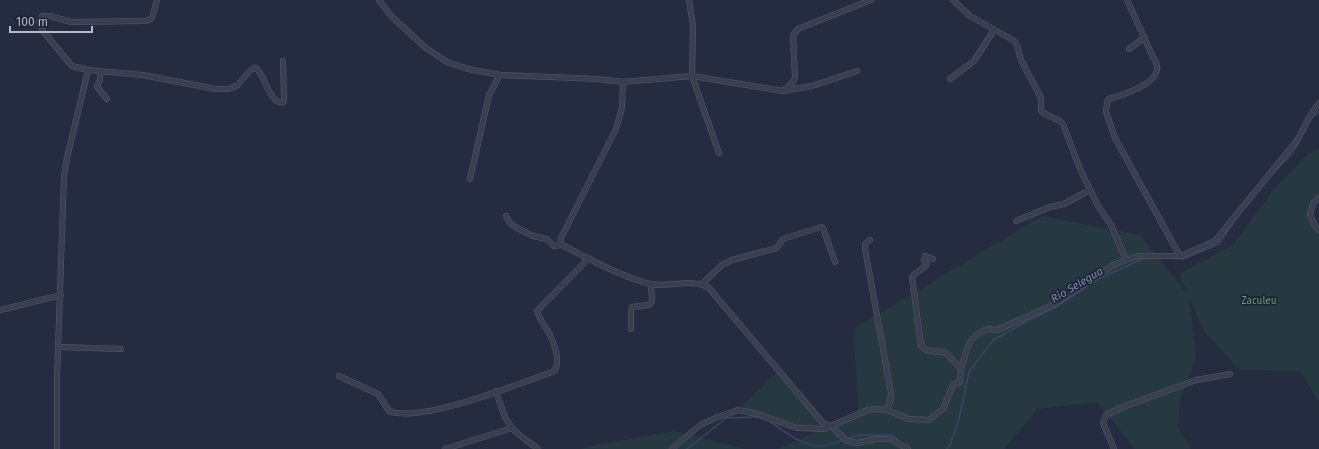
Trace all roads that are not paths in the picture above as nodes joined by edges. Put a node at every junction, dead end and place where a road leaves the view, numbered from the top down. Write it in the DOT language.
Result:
graph roads {
  1 [pos="157,0"];
  2 [pos="379,0"];
  3 [pos="689,0"];
  4 [pos="871,0"];
  5 [pos="953,0"];
  6 [pos="1128,0"];
  7 [pos="994,30"];
  8 [pos="1145,37"];
  9 [pos="1129,49"];
  10 [pos="283,61"];
  11 [pos="88,70"];
  12 [pos="857,71"];
  13 [pos="100,72"];
  14 [pos="500,74"];
  15 [pos="692,76"];
  16 [pos="950,80"];
  17 [pos="623,82"];
  18 [pos="783,91"];
  19 [pos="107,100"];
  20 [pos="1319,103"];
  21 [pos="719,153"];
  22 [pos="470,179"];
  23 [pos="1090,190"];
  24 [pos="1319,198"];
  25 [pos="506,216"];
  26 [pos="1016,221"];
  27 [pos="1319,230"];
  28 [pos="870,240"];
  29 [pos="562,245"];
  30 [pos="1181,256"];
  31 [pos="589,258"];
  32 [pos="933,258"];
  33 [pos="1126,260"];
  34 [pos="835,262"];
  35 [pos="651,284"];
  36 [pos="702,284"];
  37 [pos="61,295"];
  38 [pos="0,310"];
  39 [pos="631,329"];
  40 [pos="58,347"];
  41 [pos="121,349"];
  42 [pos="961,369"];
  43 [pos="1230,374"];
  44 [pos="339,376"];
  45 [pos="496,391"];
  46 [pos="887,410"];
  47 [pos="831,426"];
  48 [pos="512,428"];
  49 [pos="57,449"];
  50 [pos="445,449"];
  51 [pos="538,449"];
  52 [pos="672,449"];
  53 [pos="908,449"];
  54 [pos="1114,449"];
  1 -- 11 [label="street"];
  2 -- 14 [label="street"];
  3 -- 15 [label="street"];
  4 -- 18 [label="street"];
  5 -- 7 [label="street"];
  6 -- 8 [label="street"];
  7 -- 16 [label="street"];
  7 -- 23 [label="street"];
  8 -- 9 [label="street"];
  8 -- 30 [label="street"];
  10 -- 13 [label="street"];
  11 -- 13 [label="street"];
  11 -- 37 [label="street"];
  12 -- 18 [label="street"];
  13 -- 19 [label="street"];
  14 -- 17 [label="street"];
  14 -- 22 [label="street"];
  15 -- 17 [label="street"];
  15 -- 18 [label="street"];
  15 -- 21 [label="street"];
  17 -- 29 [label="street"];
  20 -- 30 [label="street"];
  23 -- 26 [label="street"];
  23 -- 33 [label="street"];
  24 -- 27 [label="street"];
  25 -- 29 [label="street"];
  28 -- 46 [label="street"];
  29 -- 31 [label="street"];
  30 -- 33 [label="street"];
  31 -- 35 [label="street"];
  31 -- 45 [label="street"];
  32 -- 42 [label="street"];
  33 -- 42 [label="street"];
  34 -- 36 [label="street"];
  35 -- 36 [label="street"];
  35 -- 39 [label="street"];
  36 -- 47 [label="street"];
  37 -- 38 [label="street"];
  37 -- 40 [label="street"];
  40 -- 41 [label="street"];
  40 -- 49 [label="street"];
  42 -- 46 [label="street"];
  43 -- 54 [label="street"];
  44 -- 45 [label="street"];
  45 -- 48 [label="street"];
  46 -- 47 [label="street"];
  47 -- 52 [label="street"];
  47 -- 53 [label="street"];
  48 -- 50 [label="street"];
  48 -- 51 [label="street"];
}
